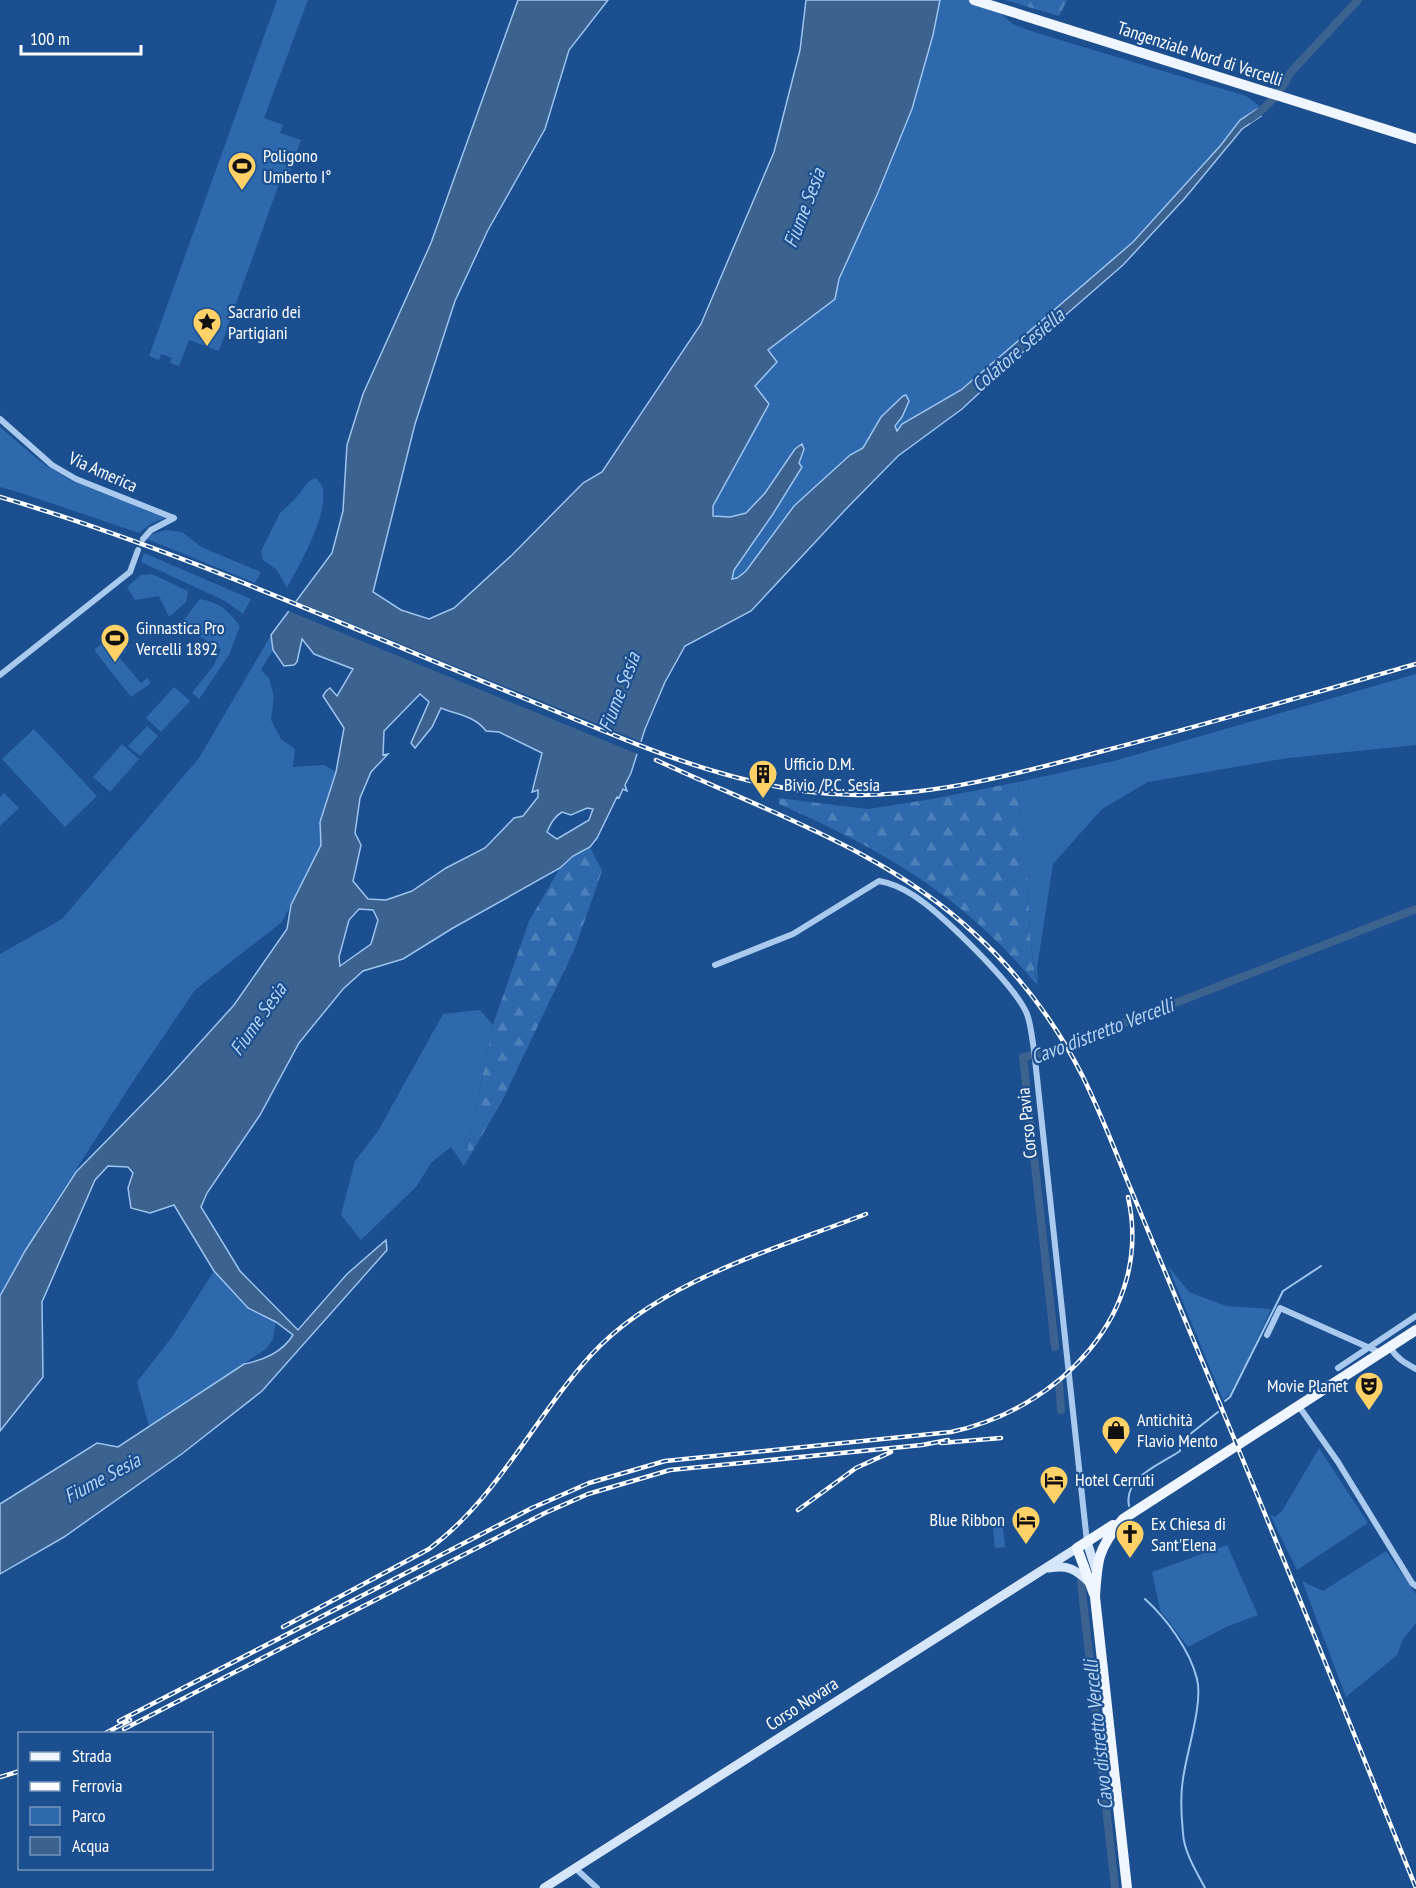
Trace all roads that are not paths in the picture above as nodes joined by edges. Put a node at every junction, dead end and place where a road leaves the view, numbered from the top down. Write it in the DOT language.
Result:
graph roads {
  1 [pos="974,0"];
  2 [pos="1416,140"];
  3 [pos="0,419"];
  4 [pos="143,539"];
  5 [pos="138,550"];
  6 [pos="0,675"];
  7 [pos="715,965"];
  8 [pos="1416,1316"];
  9 [pos="1416,1330"];
  10 [pos="1268,1335"];
  11 [pos="1369,1348"];
  12 [pos="1385,1350"];
  13 [pos="1338,1368"];
  14 [pos="1416,1369"];
  15 [pos="1298,1405"];
  16 [pos="1123,1519"];
  17 [pos="1087,1542"];
  18 [pos="1077,1548"];
  19 [pos="1044,1569"];
  20 [pos="1096,1570"];
  21 [pos="1088,1581"];
  22 [pos="1416,1586"];
  23 [pos="1095,1597"];
  24 [pos="575,1868"];
  25 [pos="544,1888"];
  26 [pos="597,1888"];
  27 [pos="1127,1888"];
  1 -- 2 [label="main road, Tangenziale Nord di Vercelli"];
  3 -- 4 [label="street, Via America"];
  5 -- 6 [label="street"];
  7 -- 17 [label="street, Corso Pavia"];
  8 -- 11 [label="street"];
  9 -- 12 [label="main road"];
  10 -- 11 [label="street"];
  11 -- 12 [label="street"];
  11 -- 13 [label="street"];
  12 -- 14 [label="street"];
  12 -- 15 [label="main road"];
  15 -- 16 [label="main road"];
  15 -- 22 [label="street"];
  16 -- 17 [label="main road"];
  16 -- 20 [label="main road"];
  17 -- 18 [label="main road"];
  17 -- 20 [label="main road"];
  18 -- 19 [label="main road, Corso Novara"];
  18 -- 21 [label="main road"];
  19 -- 21 [label="main road"];
  19 -- 24 [label="main road, Corso Novara"];
  20 -- 23 [label="main road"];
  21 -- 23 [label="main road"];
  23 -- 27 [label="main road"];
  24 -- 25 [label="main road, Corso Novara"];
  24 -- 26 [label="street"];
}
